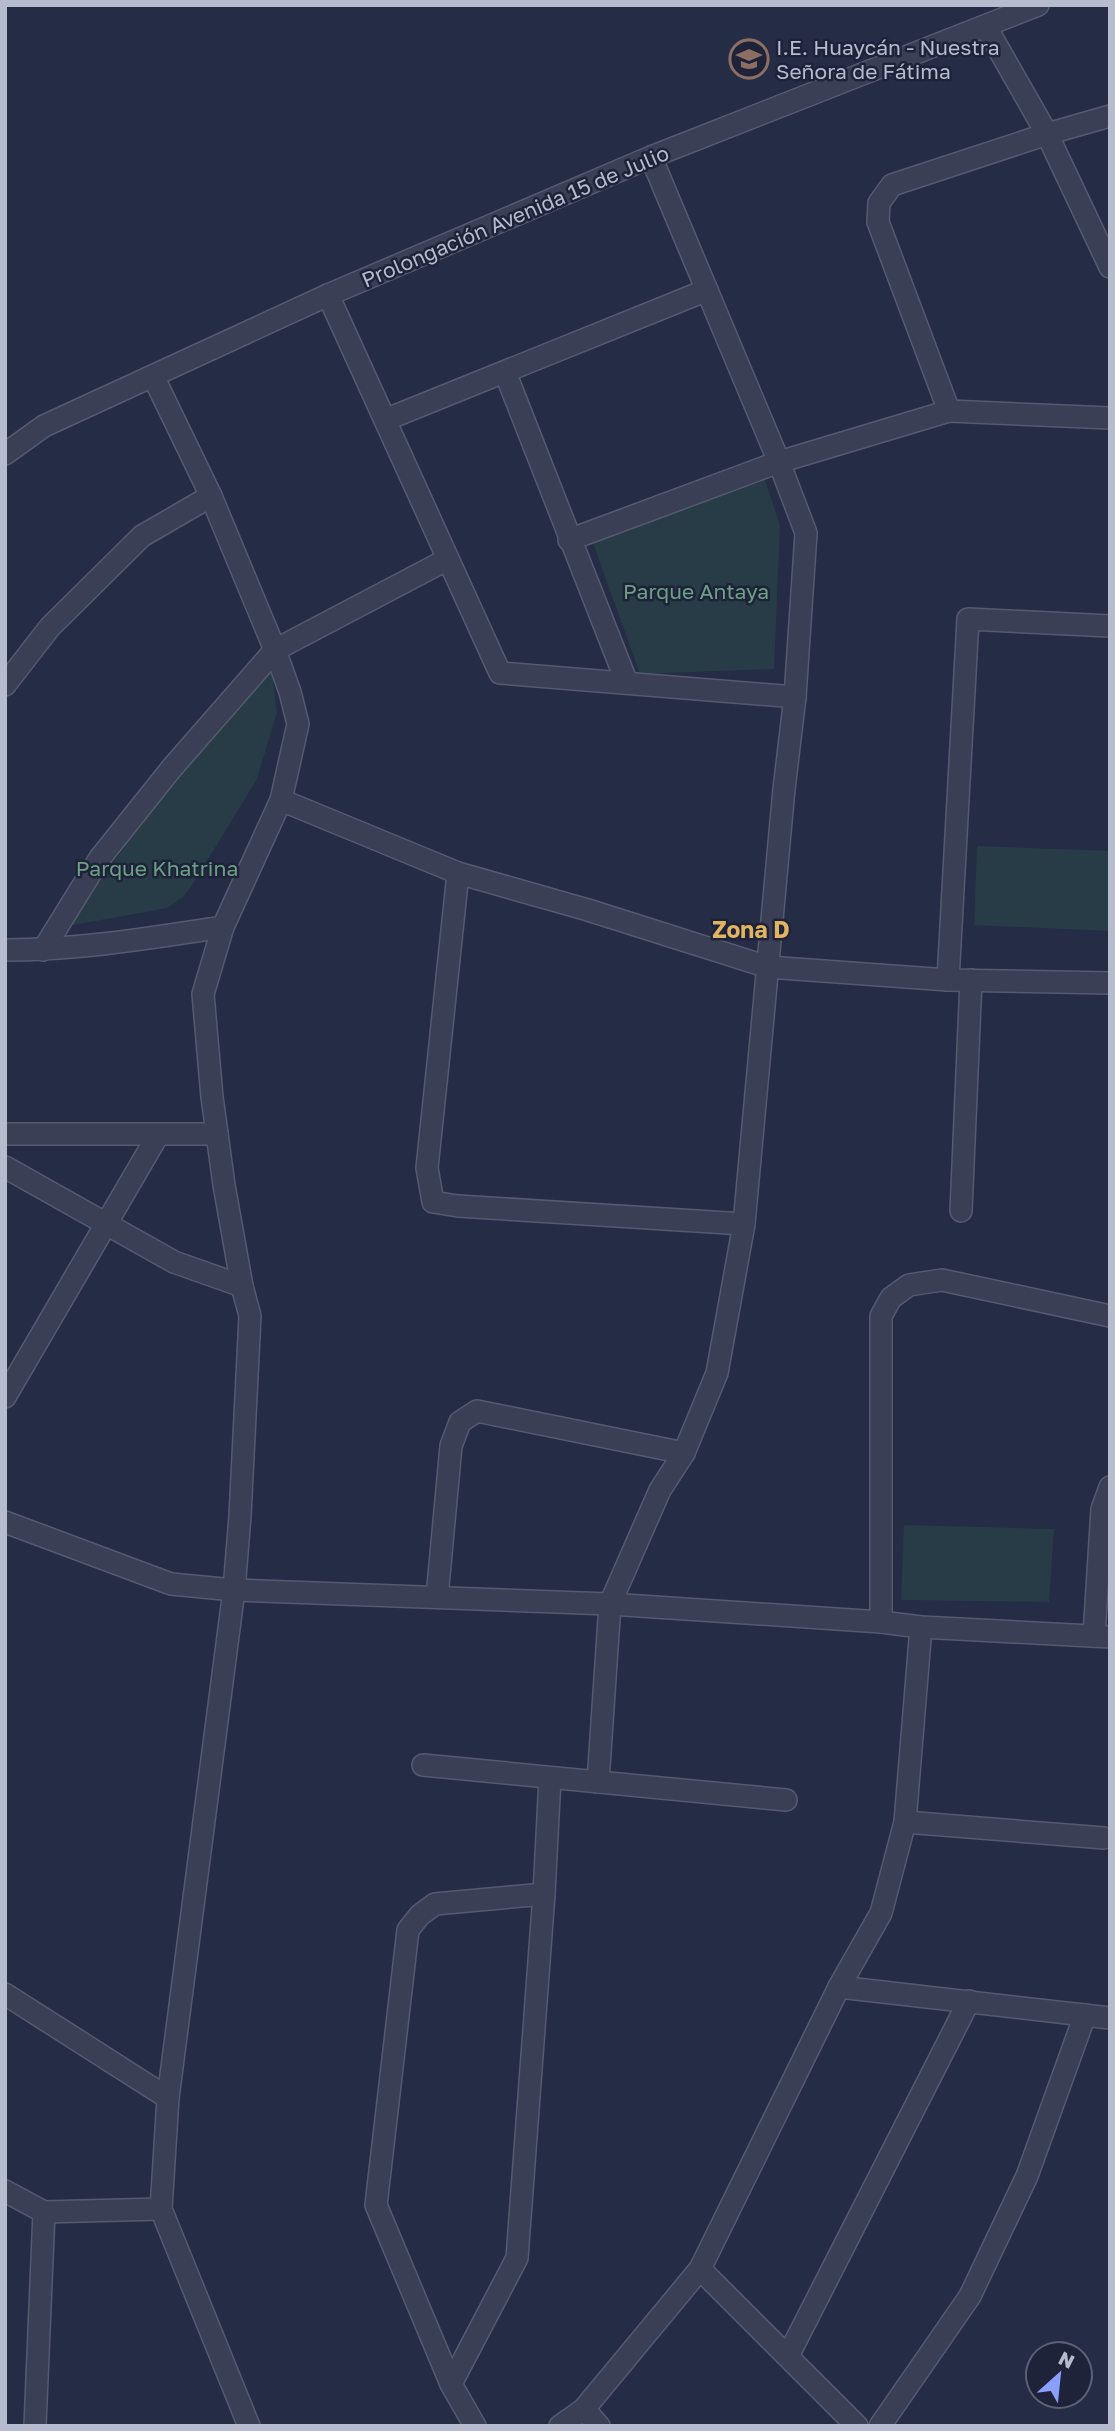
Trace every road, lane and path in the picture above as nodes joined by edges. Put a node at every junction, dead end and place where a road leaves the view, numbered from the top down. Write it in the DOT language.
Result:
graph roads {
  1 [pos="1038,5"];
  2 [pos="986,27"];
  3 [pos="1110,116"];
  4 [pos="1047,134"];
  5 [pos="651,157"];
  6 [pos="1110,267"];
  7 [pos="707,290"];
  8 [pos="328,295"];
  9 [pos="505,372"];
  10 [pos="153,376"];
  11 [pos="948,411"];
  12 [pos="1110,418"];
  13 [pos="385,420"];
  14 [pos="5,454"];
  15 [pos="779,463"];
  16 [pos="211,496"];
  17 [pos="569,540"];
  18 [pos="448,559"];
  19 [pos="1110,626"];
  20 [pos="275,650"];
  21 [pos="626,683"];
  22 [pos="5,685"];
  23 [pos="795,697"];
  24 [pos="281,800"];
  25 [pos="458,873"];
  26 [pos="223,928"];
  27 [pos="5,950"];
  28 [pos="43,950"];
  29 [pos="768,967"];
  30 [pos="948,980"];
  31 [pos="971,980"];
  32 [pos="1110,983"];
  33 [pos="5,1135"];
  34 [pos="158,1135"];
  35 [pos="217,1135"];
  36 [pos="5,1167"];
  37 [pos="961,1211"];
  38 [pos="107,1222"];
  39 [pos="744,1224"];
  40 [pos="242,1286"];
  41 [pos="1110,1316"];
  42 [pos="5,1397"];
  43 [pos="684,1453"];
  44 [pos="1110,1487"];
  45 [pos="5,1522"];
  46 [pos="234,1590"];
  47 [pos="437,1597"];
  48 [pos="610,1604"];
  49 [pos="881,1622"];
  50 [pos="921,1628"];
  51 [pos="1102,1636"];
  52 [pos="423,1765"];
  53 [pos="550,1778"];
  54 [pos="598,1782"];
  55 [pos="786,1800"];
  56 [pos="905,1822"];
  57 [pos="1104,1838"];
  58 [pos="544,1894"];
  59 [pos="839,1987"];
  60 [pos="5,1994"];
  61 [pos="969,2001"];
  62 [pos="1085,2015"];
  63 [pos="1110,2018"];
  64 [pos="168,2098"];
  65 [pos="5,2191"];
  66 [pos="161,2209"];
  67 [pos="44,2213"];
  68 [pos="700,2269"];
  69 [pos="788,2356"];
  70 [pos="451,2384"];
  71 [pos="236,2392"];
  72 [pos="584,2409"];
  73 [pos="35,2426"];
  74 [pos="233,2426"];
  75 [pos="249,2426"];
  76 [pos="475,2426"];
  77 [pos="560,2426"];
  78 [pos="599,2426"];
  79 [pos="857,2426"];
  80 [pos="880,2426"];
  1 -- 2 [label="street, Prolongación Avenida 15 de Julio"];
  2 -- 4 [label="street"];
  2 -- 5 [label="street, Prolongación Avenida 15 de Julio"];
  3 -- 4 [label="street"];
  4 -- 6 [label="street"];
  4 -- 11 [label="street"];
  5 -- 7 [label="street"];
  5 -- 8 [label="street, Prolongación Avenida 15 de Julio"];
  7 -- 9 [label="street"];
  7 -- 15 [label="street"];
  8 -- 10 [label="street, Prolongación Avenida 15 de Julio"];
  8 -- 13 [label="street"];
  9 -- 13 [label="street"];
  9 -- 17 [label="street"];
  10 -- 14 [label="street, Prolongación Avenida 15 de Julio"];
  10 -- 16 [label="street"];
  11 -- 12 [label="street"];
  11 -- 15 [label="street"];
  13 -- 18 [label="street"];
  15 -- 17 [label="street"];
  15 -- 23 [label="street"];
  16 -- 20 [label="street"];
  16 -- 22 [label="street"];
  17 -- 21 [label="street"];
  18 -- 20 [label="street"];
  18 -- 21 [label="street"];
  19 -- 30 [label="street"];
  20 -- 24 [label="street"];
  20 -- 28 [label="street"];
  21 -- 23 [label="street"];
  23 -- 29 [label="street"];
  24 -- 25 [label="street"];
  24 -- 26 [label="street"];
  25 -- 29 [label="street"];
  25 -- 39 [label="street"];
  26 -- 28 [label="street"];
  26 -- 35 [label="street"];
  27 -- 28 [label="street"];
  29 -- 30 [label="street"];
  29 -- 39 [label="street"];
  30 -- 31 [label="street"];
  31 -- 32 [label="street"];
  31 -- 37 [label="street"];
  33 -- 34 [label="street"];
  34 -- 35 [label="street"];
  34 -- 38 [label="street"];
  35 -- 40 [label="street"];
  36 -- 38 [label="street"];
  38 -- 40 [label="street"];
  38 -- 42 [label="street"];
  39 -- 43 [label="street"];
  40 -- 46 [label="street"];
  41 -- 49 [label="street"];
  43 -- 47 [label="street"];
  43 -- 48 [label="street"];
  44 -- 51 [label="street"];
  45 -- 46 [label="street"];
  46 -- 47 [label="street"];
  46 -- 64 [label="street"];
  47 -- 48 [label="street"];
  48 -- 49 [label="street"];
  48 -- 54 [label="street"];
  49 -- 50 [label="street"];
  50 -- 51 [label="street"];
  50 -- 56 [label="street"];
  52 -- 53 [label="street"];
  53 -- 54 [label="street"];
  53 -- 58 [label="street"];
  54 -- 55 [label="street"];
  56 -- 57 [label="street"];
  56 -- 59 [label="street"];
  58 -- 70 [label="street"];
  58 -- 70 [label="street"];
  59 -- 61 [label="street"];
  59 -- 68 [label="street"];
  60 -- 64 [label="street"];
  61 -- 62 [label="street"];
  61 -- 69 [label="street"];
  62 -- 63 [label="street"];
  62 -- 80 [label="street"];
  64 -- 66 [label="street"];
  65 -- 67 [label="street"];
  66 -- 67 [label="street"];
  66 -- 71 [label="street"];
  67 -- 73 [label="street"];
  68 -- 69 [label="street"];
  68 -- 72 [label="street"];
  69 -- 79 [label="street"];
  70 -- 76 [label="street"];
  71 -- 74 [label="street"];
  71 -- 75 [label="street"];
  72 -- 77 [label="street"];
  72 -- 78 [label="street"];
}
